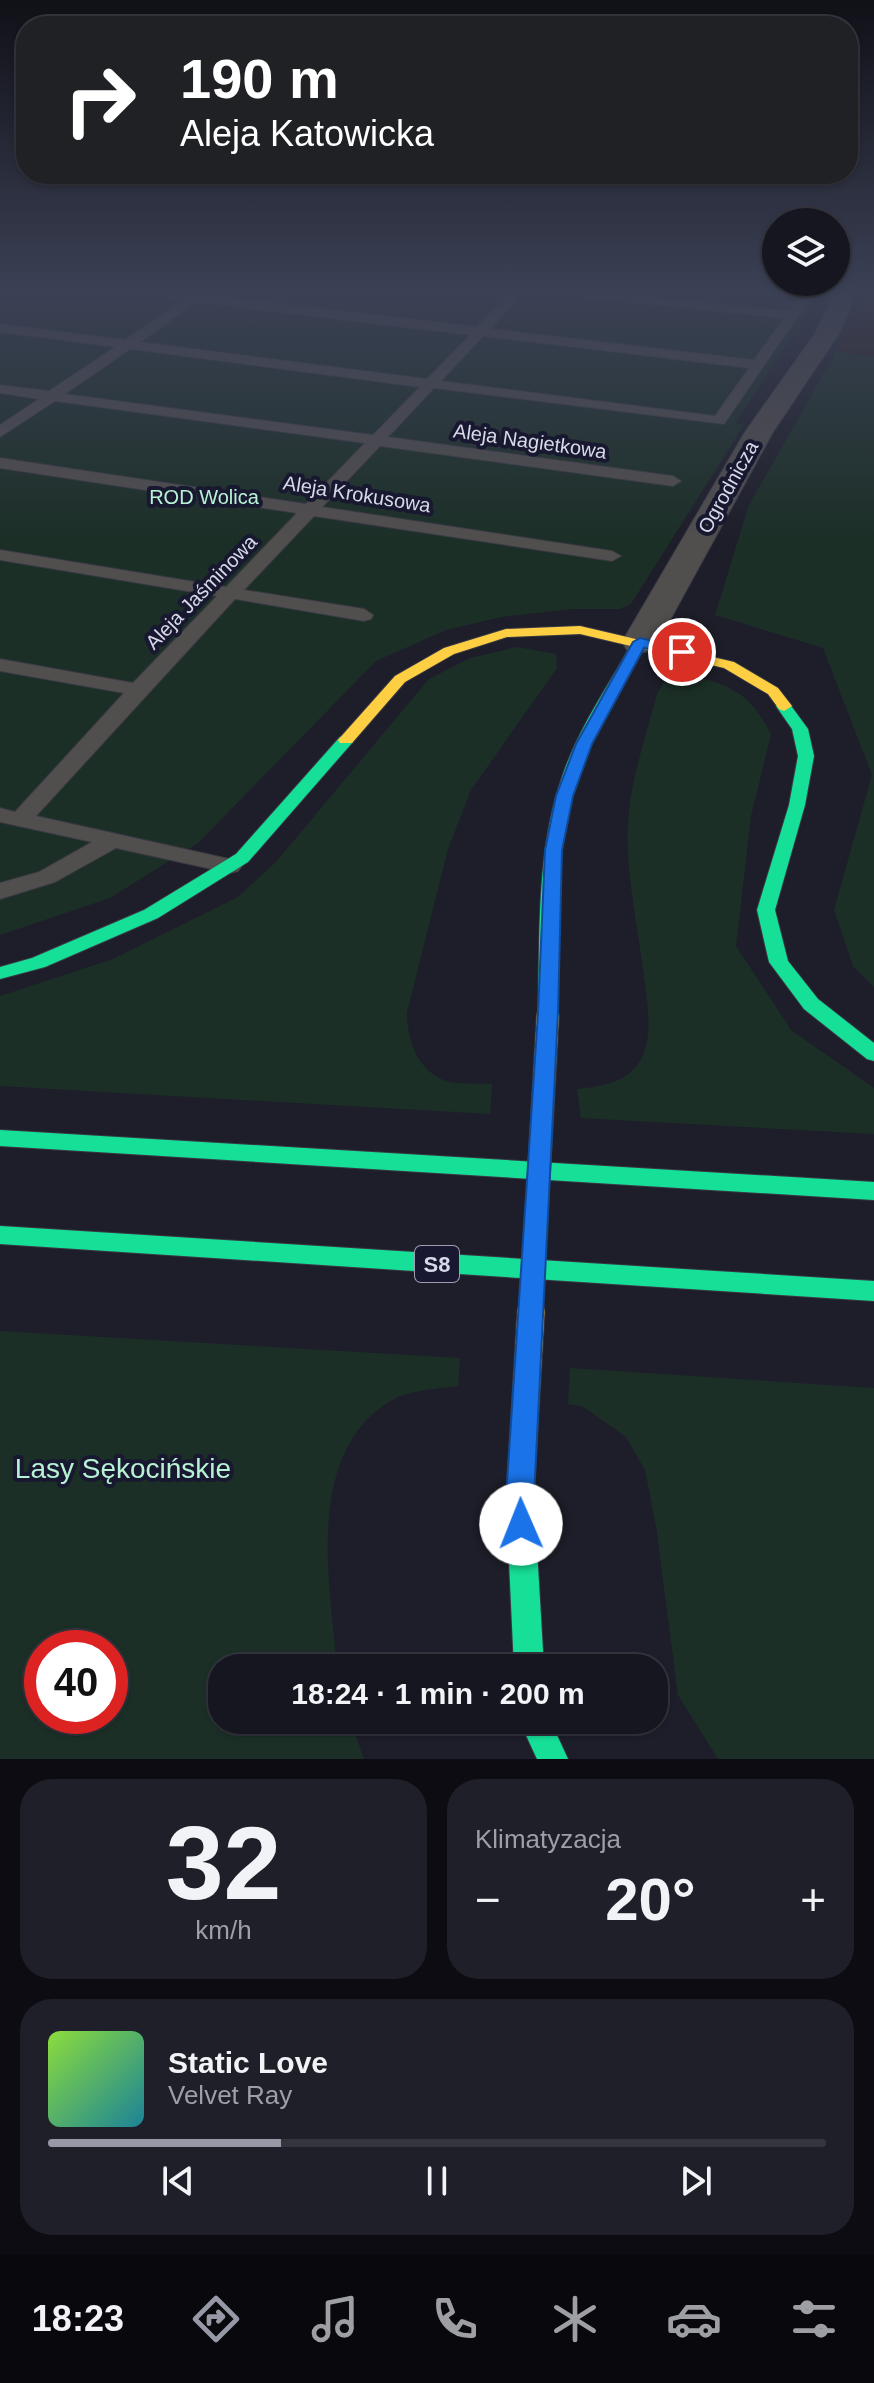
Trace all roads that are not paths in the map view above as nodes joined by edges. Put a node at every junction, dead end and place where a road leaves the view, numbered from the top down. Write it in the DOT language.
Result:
graph roads {
  1 [pos="81,376"];
  2 [pos="385,376"];
  3 [pos="438,376"];
  4 [pos="751,376"];
  5 [pos="798,376"];
  6 [pos="432,382"];
  7 [pos="0,389"];
  8 [pos="52,396"];
  9 [pos="0,432"];
  10 [pos="375,440"];
  11 [pos="0,463"];
  12 [pos="673,481"];
  13 [pos="310,509"];
  14 [pos="0,555"];
  15 [pos="612,556"];
  16 [pos="230,594"];
  17 [pos="364,615"];
  18 [pos="640,642"];
  19 [pos="0,665"];
  20 [pos="138,690"];
  21 [pos="10,817"];
  22 [pos="113,840"];
  23 [pos="230,866"];
  24 [pos="0,891"];
  25 [pos="0,973"];
  26 [pos="874,1054"];
  27 [pos="0,1138"];
  28 [pos="874,1191"];
  29 [pos="0,1235"];
  30 [pos="874,1291"];
  31 [pos="528,1654"];
  32 [pos="541,1734"];
  33 [pos="553,1759"];
  1 -- 8 [label="lane"];
  2 -- 6 [label="lane"];
  3 -- 6 [label="lane, Aleja Jaśminowa"];
  4 -- 6 [label="lane"];
  5 -- 18 [label="street, Ogrodnicza"];
  6 -- 10 [label="lane, Aleja Jaśminowa"];
  7 -- 8 [label="lane, Aleja Nagietkowa"];
  8 -- 9 [label="lane"];
  8 -- 10 [label="lane, Aleja Nagietkowa"];
  10 -- 12 [label="lane, Aleja Nagietkowa"];
  10 -- 13 [label="lane, Aleja Jaśminowa"];
  11 -- 13 [label="lane, Aleja Krokusowa"];
  13 -- 15 [label="lane, Aleja Krokusowa"];
  13 -- 16 [label="lane, Aleja Jaśminowa"];
  14 -- 16 [label="lane"];
  16 -- 17 [label="lane"];
  16 -- 20 [label="lane, Aleja Jaśminowa"];
  18 -- 23 [label="main road"];
  18 -- 26 [label="main road"];
  18 -- 31 [label="main road, bridge"];
  19 -- 20 [label="lane"];
  20 -- 21 [label="lane, Aleja Jaśminowa"];
  21 -- 22 [label="lane"];
  22 -- 23 [label="lane"];
  22 -- 24 [label="lane"];
  23 -- 25 [label="main road"];
  27 -- 28 [label="main road"];
  29 -- 30 [label="main road, S8"];
  32 -- 33 [label="main road"];
}
